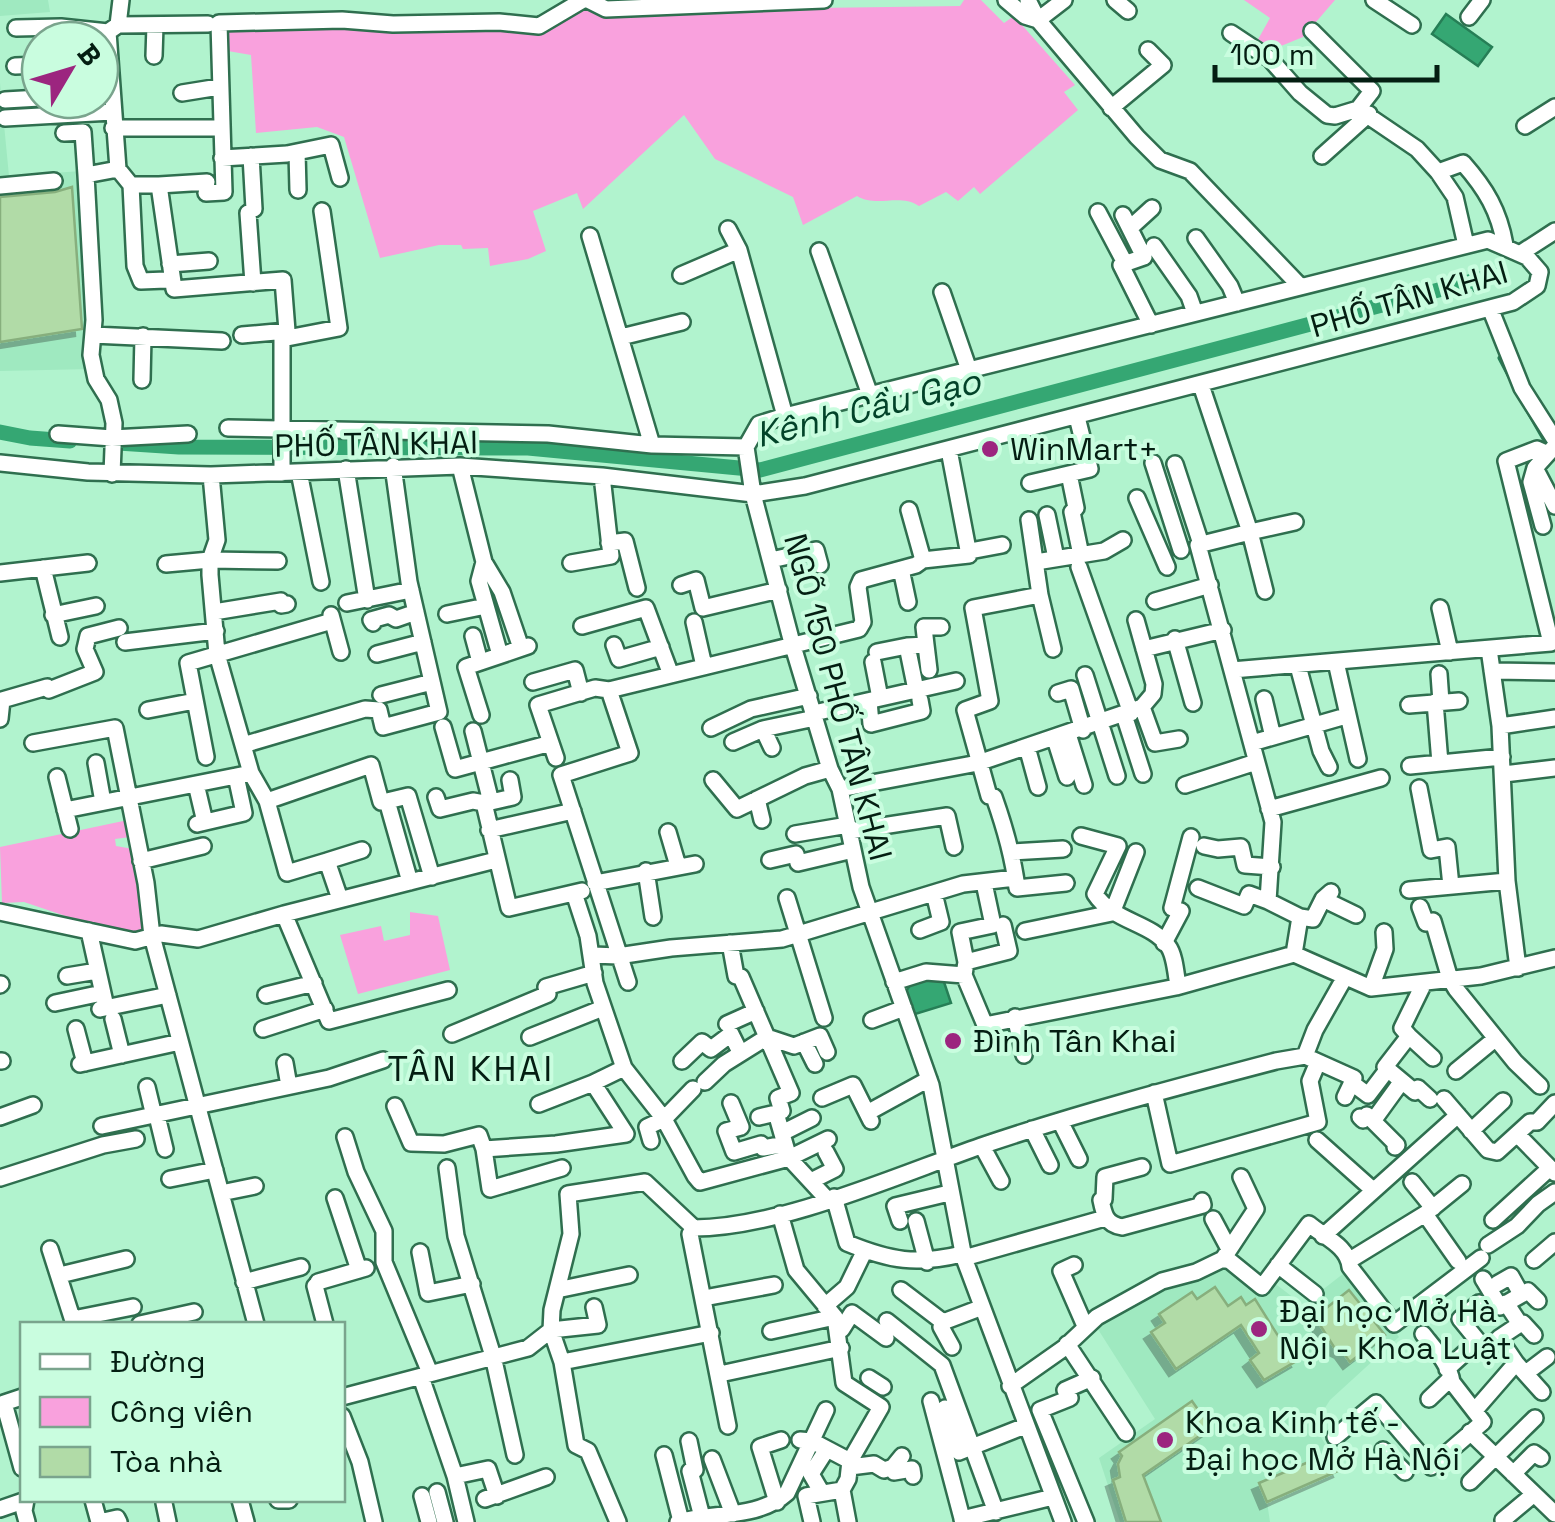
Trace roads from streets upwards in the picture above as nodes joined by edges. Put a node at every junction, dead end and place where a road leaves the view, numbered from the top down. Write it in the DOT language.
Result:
graph roads {
  1 [pos="586,0"];
  2 [pos="824,0"];
  3 [pos="1006,0"];
  4 [pos="1028,0"];
  5 [pos="1064,0"];
  6 [pos="1374,0"];
  7 [pos="1406,0"];
  8 [pos="1482,0"];
  9 [pos="1396,14"];
  10 [pos="1469,17"];
  11 [pos="1038,20"];
  12 [pos="208,24"];
  13 [pos="155,25"];
  14 [pos="1412,26"];
  15 [pos="16,28"];
  16 [pos="20,28"];
  17 [pos="120,28"];
  18 [pos="1312,31"];
  19 [pos="1230,33"];
  20 [pos="1148,50"];
  21 [pos="154,56"];
  22 [pos="15,66"];
  23 [pos="20,66"];
  24 [pos="219,87"];
  25 [pos="182,93"];
  26 [pos="20,99"];
  27 [pos="6,100"];
  28 [pos="1555,107"];
  29 [pos="1110,108"];
  30 [pos="1364,112"];
  31 [pos="5,118"];
  32 [pos="20,118"];
  33 [pos="112,120"];
  34 [pos="1524,126"];
  35 [pos="220,128"];
  36 [pos="64,133"];
  37 [pos="298,152"];
  38 [pos="250,156"];
  39 [pos="1322,156"];
  40 [pos="222,158"];
  41 [pos="118,169"];
  42 [pos="1438,172"];
  43 [pos="86,174"];
  44 [pos="340,178"];
  45 [pos="54,181"];
  46 [pos="131,185"];
  47 [pos="159,185"];
  48 [pos="0,186"];
  49 [pos="298,190"];
  50 [pos="1152,208"];
  51 [pos="322,211"];
  52 [pos="1098,212"];
  53 [pos="728,229"];
  54 [pos="1555,231"];
  55 [pos="590,236"];
  56 [pos="1196,238"];
  57 [pos="1505,244"];
  58 [pos="1466,245"];
  59 [pos="1154,246"];
  60 [pos="739,250"];
  61 [pos="818,251"];
  62 [pos="1521,253"];
  63 [pos="210,262"];
  64 [pos="1125,263"];
  65 [pos="1548,269"];
  66 [pos="168,274"];
  67 [pos="681,275"];
  68 [pos="253,283"];
  69 [pos="1300,286"];
  70 [pos="942,292"];
  71 [pos="1238,303"];
  72 [pos="1490,308"];
  73 [pos="1195,313"];
  74 [pos="682,322"];
  75 [pos="1151,325"];
  76 [pos="618,329"];
  77 [pos="242,334"];
  78 [pos="285,335"];
  79 [pos="93,336"];
  80 [pos="142,336"];
  81 [pos="222,341"];
  82 [pos="969,370"];
  83 [pos="142,380"];
  84 [pos="1201,385"];
  85 [pos="870,395"];
  86 [pos="785,416"];
  87 [pos="1077,417"];
  88 [pos="228,428"];
  89 [pos="58,434"];
  90 [pos="188,434"];
  91 [pos="282,435"];
  92 [pos="112,439"];
  93 [pos="652,445"];
  94 [pos="1552,446"];
  95 [pos="746,450"];
  96 [pos="949,450"];
  97 [pos="0,462"];
  98 [pos="1153,463"];
  99 [pos="1176,464"];
  100 [pos="393,466"];
  101 [pos="460,466"];
  102 [pos="112,467"];
  103 [pos="1535,468"];
  104 [pos="288,469"];
  105 [pos="346,469"];
  106 [pos="1069,474"];
  107 [pos="211,475"];
  108 [pos="602,476"];
  109 [pos="1030,483"];
  110 [pos="752,488"];
  111 [pos="1137,498"];
  112 [pos="1555,506"];
  113 [pos="909,510"];
  114 [pos="1047,516"];
  115 [pos="1029,520"];
  116 [pos="1295,522"];
  117 [pos="1543,526"];
  118 [pos="1250,532"];
  119 [pos="1123,540"];
  120 [pos="609,543"];
  121 [pos="1200,544"];
  122 [pos="1002,545"];
  123 [pos="1181,550"];
  124 [pos="970,551"];
  125 [pos="1056,558"];
  126 [pos="210,560"];
  127 [pos="771,560"];
  128 [pos="923,560"];
  129 [pos="278,561"];
  130 [pos="1080,561"];
  131 [pos="88,562"];
  132 [pos="484,562"];
  133 [pos="1036,562"];
  134 [pos="571,563"];
  135 [pos="166,564"];
  136 [pos="820,565"];
  137 [pos="42,568"];
  138 [pos="900,569"];
  139 [pos="0,573"];
  140 [pos="321,582"];
  141 [pos="680,585"];
  142 [pos="1210,585"];
  143 [pos="636,588"];
  144 [pos="411,590"];
  145 [pos="779,590"];
  146 [pos="1265,591"];
  147 [pos="1040,595"];
  148 [pos="367,600"];
  149 [pos="1156,601"];
  150 [pos="908,602"];
  151 [pos="347,603"];
  152 [pos="287,604"];
  153 [pos="96,606"];
  154 [pos="486,606"];
  155 [pos="1440,608"];
  156 [pos="214,612"];
  157 [pos="416,612"];
  158 [pos="447,614"];
  159 [pos="53,615"];
  160 [pos="1136,620"];
  161 [pos="694,622"];
  162 [pos="373,624"];
  163 [pos="582,626"];
  164 [pos="941,627"];
  165 [pos="1222,630"];
  166 [pos="216,631"];
  167 [pos="473,636"];
  168 [pos="60,637"];
  169 [pos="1175,639"];
  170 [pos="422,642"];
  171 [pos="792,643"];
  172 [pos="614,645"];
  173 [pos="926,645"];
  174 [pos="907,646"];
  175 [pos="661,647"];
  176 [pos="1054,648"];
  177 [pos="1144,649"];
  178 [pos="1489,649"];
  179 [pos="340,652"];
  180 [pos="1450,652"];
  181 [pos="218,654"];
  182 [pos="376,654"];
  183 [pos="500,655"];
  184 [pos="480,662"];
  185 [pos="1336,662"];
  186 [pos="704,666"];
  187 [pos="1298,666"];
  188 [pos="930,670"];
  189 [pos="1232,670"];
  190 [pos="1492,672"];
  191 [pos="1555,672"];
  192 [pos="671,674"];
  193 [pos="1439,674"];
  194 [pos="1085,675"];
  195 [pos="432,682"];
  196 [pos="533,682"];
  197 [pos="956,682"];
  198 [pos="610,690"];
  199 [pos="581,692"];
  200 [pos="1058,693"];
  201 [pos="382,695"];
  202 [pos="918,695"];
  203 [pos="1264,698"];
  204 [pos="875,700"];
  205 [pos="195,701"];
  206 [pos="1459,701"];
  207 [pos="1438,702"];
  208 [pos="1193,703"];
  209 [pos="1409,705"];
  210 [pos="812,709"];
  211 [pos="148,710"];
  212 [pos="1133,712"];
  213 [pos="481,715"];
  214 [pos="1346,716"];
  215 [pos="1555,718"];
  216 [pos="0,719"];
  217 [pos="1101,724"];
  218 [pos="1313,724"];
  219 [pos="1500,726"];
  220 [pos="443,727"];
  221 [pos="711,728"];
  222 [pos="763,730"];
  223 [pos="473,731"];
  224 [pos="1069,734"];
  225 [pos="1274,737"];
  226 [pos="1179,738"];
  227 [pos="733,742"];
  228 [pos="33,743"];
  229 [pos="1252,743"];
  230 [pos="242,745"];
  231 [pos="772,748"];
  232 [pos="1026,748"];
  233 [pos="206,757"];
  234 [pos="1502,757"];
  235 [pos="1358,758"];
  236 [pos="480,762"];
  237 [pos="1256,762"];
  238 [pos="96,763"];
  239 [pos="978,763"];
  240 [pos="1440,763"];
  241 [pos="1410,766"];
  242 [pos="1329,767"];
  243 [pos="1555,768"];
  244 [pos="830,770"];
  245 [pos="244,774"];
  246 [pos="1143,774"];
  247 [pos="1504,774"];
  248 [pos="1118,776"];
  249 [pos="57,777"];
  250 [pos="1067,777"];
  251 [pos="1381,778"];
  252 [pos="510,780"];
  253 [pos="713,780"];
  254 [pos="196,784"];
  255 [pos="1084,785"];
  256 [pos="1185,785"];
  257 [pos="1038,787"];
  258 [pos="1419,788"];
  259 [pos="840,789"];
  260 [pos="126,797"];
  261 [pos="436,797"];
  262 [pos="757,799"];
  263 [pos="267,800"];
  264 [pos="387,801"];
  265 [pos="103,802"];
  266 [pos="487,803"];
  267 [pos="1269,808"];
  268 [pos="65,810"];
  269 [pos="572,811"];
  270 [pos="762,820"];
  271 [pos="849,828"];
  272 [pos="70,829"];
  273 [pos="489,830"];
  274 [pos="668,832"];
  275 [pos="795,834"];
  276 [pos="1081,836"];
  277 [pos="203,846"];
  278 [pos="954,847"];
  279 [pos="1063,849"];
  280 [pos="362,850"];
  281 [pos="854,850"];
  282 [pos="1012,852"];
  283 [pos="1136,852"];
  284 [pos="496,860"];
  285 [pos="770,860"];
  286 [pos="141,861"];
  287 [pos="327,861"];
  288 [pos="1272,867"];
  289 [pos="646,872"];
  290 [pos="432,877"];
  291 [pos="1016,878"];
  292 [pos="1507,881"];
  293 [pos="410,882"];
  294 [pos="984,883"];
  295 [pos="1066,883"];
  296 [pos="595,885"];
  297 [pos="1452,886"];
  298 [pos="1198,888"];
  299 [pos="1408,890"];
  300 [pos="574,893"];
  301 [pos="934,893"];
  302 [pos="787,898"];
  303 [pos="340,899"];
  304 [pos="1268,900"];
  305 [pos="1420,907"];
  306 [pos="0,912"];
  307 [pos="1112,912"];
  308 [pos="284,914"];
  309 [pos="871,914"];
  310 [pos="1356,915"];
  311 [pos="653,916"];
  312 [pos="1300,917"];
  313 [pos="1003,925"];
  314 [pos="920,930"];
  315 [pos="89,931"];
  316 [pos="1025,931"];
  317 [pos="1384,932"];
  318 [pos="800,934"];
  319 [pos="152,936"];
  320 [pos="730,943"];
  321 [pos="1164,943"];
  322 [pos="1294,954"];
  323 [pos="593,955"];
  324 [pos="618,956"];
  325 [pos="1555,958"];
  326 [pos="965,968"];
  327 [pos="1518,968"];
  328 [pos="98,971"];
  329 [pos="594,973"];
  330 [pos="67,976"];
  331 [pos="1345,976"];
  332 [pos="1450,979"];
  333 [pos="314,982"];
  334 [pos="628,982"];
  335 [pos="894,982"];
  336 [pos="1424,982"];
  337 [pos="1178,986"];
  338 [pos="1370,988"];
  339 [pos="448,990"];
  340 [pos="168,995"];
  341 [pos="266,995"];
  342 [pos="55,1002"];
  343 [pos="105,1007"];
  344 [pos="603,1008"];
  345 [pos="904,1008"];
  346 [pos="756,1011"];
  347 [pos="327,1015"];
  348 [pos="824,1018"];
  349 [pos="1015,1018"];
  350 [pos="872,1020"];
  351 [pos="727,1024"];
  352 [pos="76,1029"];
  353 [pos="264,1029"];
  354 [pos="452,1034"];
  355 [pos="1408,1036"];
  356 [pos="530,1037"];
  357 [pos="767,1038"];
  358 [pos="1495,1039"];
  359 [pos="180,1042"];
  360 [pos="804,1042"];
  361 [pos="740,1052"];
  362 [pos="827,1052"];
  363 [pos="122,1055"];
  364 [pos="1024,1056"];
  365 [pos="1312,1058"];
  366 [pos="1433,1058"];
  367 [pos="383,1060"];
  368 [pos="682,1061"];
  369 [pos="284,1064"];
  370 [pos="815,1064"];
  371 [pos="624,1068"];
  372 [pos="1388,1070"];
  373 [pos="1456,1071"];
  374 [pos="329,1078"];
  375 [pos="929,1079"];
  376 [pos="1402,1082"];
  377 [pos="593,1083"];
  378 [pos="289,1086"];
  379 [pos="1540,1086"];
  380 [pos="146,1087"];
  381 [pos="1154,1093"];
  382 [pos="334,1096"];
  383 [pos="822,1098"];
  384 [pos="1503,1101"];
  385 [pos="730,1103"];
  386 [pos="1555,1103"];
  387 [pos="539,1104"];
  388 [pos="33,1105"];
  389 [pos="395,1106"];
  390 [pos="198,1107"];
  391 [pos="806,1115"];
  392 [pos="1458,1115"];
  393 [pos="0,1116"];
  394 [pos="156,1116"];
  395 [pos="664,1119"];
  396 [pos="1060,1121"];
  397 [pos="102,1126"];
  398 [pos="1032,1129"];
  399 [pos="778,1131"];
  400 [pos="1472,1131"];
  401 [pos="1517,1134"];
  402 [pos="345,1136"];
  403 [pos="136,1139"];
  404 [pos="1317,1140"];
  405 [pos="651,1141"];
  406 [pos="556,1144"];
  407 [pos="982,1146"];
  408 [pos="1394,1147"];
  409 [pos="484,1148"];
  410 [pos="166,1149"];
  411 [pos="946,1159"];
  412 [pos="1079,1159"];
  413 [pos="1050,1165"];
  414 [pos="1142,1167"];
  415 [pos="447,1168"];
  416 [pos="562,1168"];
  417 [pos="215,1170"];
  418 [pos="1553,1170"];
  419 [pos="0,1178"];
  420 [pos="1261,1178"];
  421 [pos="170,1179"];
  422 [pos="810,1181"];
  423 [pos="1000,1181"];
  424 [pos="1412,1182"];
  425 [pos="1462,1184"];
  426 [pos="256,1186"];
  427 [pos="1373,1190"];
  428 [pos="949,1192"];
  429 [pos="1555,1192"];
  430 [pos="221,1193"];
  431 [pos="568,1194"];
  432 [pos="334,1198"];
  433 [pos="831,1198"];
  434 [pos="1202,1202"];
  435 [pos="1429,1211"];
  436 [pos="780,1214"];
  437 [pos="1105,1218"];
  438 [pos="1213,1219"];
  439 [pos="1494,1220"];
  440 [pos="694,1228"];
  441 [pos="1322,1236"];
  442 [pos="1555,1242"];
  443 [pos="50,1248"];
  444 [pos="865,1250"];
  445 [pos="420,1252"];
  446 [pos="1226,1254"];
  447 [pos="963,1256"];
  448 [pos="126,1259"];
  449 [pos="1350,1260"];
  450 [pos="1534,1260"];
  451 [pos="1458,1261"];
  452 [pos="384,1262"];
  453 [pos="927,1262"];
  454 [pos="1278,1265"];
  455 [pos="1074,1266"];
  456 [pos="301,1267"];
  457 [pos="360,1270"];
  458 [pos="60,1274"];
  459 [pos="629,1275"];
  460 [pos="244,1282"];
  461 [pos="472,1284"];
  462 [pos="774,1285"];
  463 [pos="557,1290"];
  464 [pos="902,1290"];
  465 [pos="1315,1294"];
  466 [pos="1521,1294"];
  467 [pos="704,1298"];
  468 [pos="1538,1301"];
  469 [pos="1478,1303"];
  470 [pos="1506,1303"];
  471 [pos="133,1307"];
  472 [pos="594,1307"];
  473 [pos="980,1308"];
  474 [pos="194,1312"];
  475 [pos="833,1317"];
  476 [pos="887,1321"];
  477 [pos="74,1322"];
  478 [pos="149,1322"];
  479 [pos="255,1322"];
  480 [pos="325,1322"];
  481 [pos="944,1322"];
  482 [pos="1520,1324"];
  483 [pos="1085,1326"];
  484 [pos="551,1330"];
  485 [pos="771,1331"];
  486 [pos="711,1333"];
  487 [pos="1422,1334"];
  488 [pos="1534,1336"];
  489 [pos="886,1338"];
  490 [pos="1068,1344"];
  491 [pos="952,1347"];
  492 [pos="842,1348"];
  493 [pos="493,1356"];
  494 [pos="1547,1357"];
  495 [pos="562,1362"];
  496 [pos="1521,1368"];
  497 [pos="1442,1370"];
  498 [pos="720,1374"];
  499 [pos="426,1375"];
  500 [pos="1092,1378"];
  501 [pos="877,1383"];
  502 [pos="1010,1386"];
  503 [pos="1542,1392"];
  504 [pos="345,1395"];
  505 [pos="20,1398"];
  506 [pos="1429,1399"];
  507 [pos="881,1404"];
  508 [pos="1476,1409"];
  509 [pos="826,1410"];
  510 [pos="1535,1418"];
  511 [pos="345,1424"];
  512 [pos="728,1426"];
  513 [pos="1025,1426"];
  514 [pos="1470,1432"];
  515 [pos="1126,1434"];
  516 [pos="1335,1437"];
  517 [pos="781,1440"];
  518 [pos="690,1441"];
  519 [pos="813,1443"];
  520 [pos="1414,1446"];
  521 [pos="972,1447"];
  522 [pos="515,1454"];
  523 [pos="664,1455"];
  524 [pos="1495,1458"];
  525 [pos="1541,1458"];
  526 [pos="20,1461"];
  527 [pos="1394,1461"];
  528 [pos="693,1470"];
  529 [pos="847,1474"];
  530 [pos="1513,1474"];
  531 [pos="867,1475"];
  532 [pos="455,1476"];
  533 [pos="669,1476"];
  534 [pos="914,1476"];
  535 [pos="546,1477"];
  536 [pos="1470,1482"];
  537 [pos="822,1493"];
  538 [pos="1534,1494"];
  539 [pos="1053,1497"];
  540 [pos="94,1502"];
  541 [pos="777,1502"];
  542 [pos="164,1503"];
  543 [pos="996,1512"];
  544 [pos="1017,1514"];
  545 [pos="1555,1514"];
  546 [pos="702,1517"];
  547 [pos="725,1517"];
  548 [pos="1503,1520"];
  549 [pos="963,1521"];
  550 [pos="119,1522"];
  551 [pos="168,1522"];
  552 [pos="374,1522"];
  553 [pos="429,1522"];
  554 [pos="445,1522"];
  555 [pos="466,1522"];
  556 [pos="618,1522"];
  557 [pos="679,1522"];
  558 [pos="812,1522"];
  559 [pos="848,1522"];
  560 [pos="1063,1522"];
  561 [pos="1086,1522"];
  1 -- 2 [label="street"];
  1 -- 24 [label="street"];
  3 -- 11 [label="street"];
  4 -- 11 [label="street"];
  5 -- 11 [label="street"];
  6 -- 9 [label="street"];
  7 -- 9 [label="street"];
  8 -- 10 [label="street"];
  9 -- 14 [label="street"];
  11 -- 29 [label="street"];
  12 -- 13 [label="street"];
  13 -- 17 [label="street"];
  13 -- 21 [label="street"];
  15 -- 16 [label="street"];
  18 -- 30 [label="street"];
  19 -- 30 [label="street"];
  20 -- 29 [label="street"];
  22 -- 23 [label="street"];
  24 -- 25 [label="street"];
  24 -- 35 [label="street"];
  26 -- 27 [label="street"];
  28 -- 34 [label="street"];
  29 -- 69 [label="street"];
  30 -- 39 [label="street"];
  30 -- 42 [label="street"];
  31 -- 32 [label="street"];
  33 -- 35 [label="street"];
  33 -- 41 [label="street"];
  35 -- 40 [label="street"];
  36 -- 43 [label="street"];
  37 -- 38 [label="street"];
  37 -- 44 [label="street"];
  37 -- 49 [label="street"];
  38 -- 40 [label="street"];
  38 -- 68 [label="street"];
  40 -- 47 [label="street"];
  41 -- 43 [label="street"];
  41 -- 46 [label="street"];
  42 -- 57 [label="street"];
  42 -- 58 [label="street"];
  43 -- 79 [label="street"];
  45 -- 48 [label="street"];
  46 -- 47 [label="street"];
  46 -- 66 [label="street"];
  47 -- 66 [label="street"];
  50 -- 64 [label="street"];
  51 -- 78 [label="street"];
  52 -- 64 [label="street"];
  53 -- 60 [label="street"];
  54 -- 62 [label="street"];
  55 -- 76 [label="street"];
  56 -- 71 [label="street"];
  57 -- 58 [label="street, PHỐ TÂN KHAI"];
  57 -- 62 [label="street, PHỐ TÂN KHAI"];
  58 -- 69 [label="street, PHỐ TÂN KHAI"];
  59 -- 73 [label="street"];
  60 -- 67 [label="street"];
  60 -- 86 [label="street"];
  61 -- 85 [label="street"];
  62 -- 65 [label="street, PHỐ TÂN KHAI"];
  63 -- 66 [label="street"];
  64 -- 75 [label="street"];
  65 -- 72 [label="street, PHỐ TÂN KHAI"];
  66 -- 68 [label="street"];
  68 -- 78 [label="street"];
  69 -- 71 [label="street, PHỐ TÂN KHAI"];
  70 -- 82 [label="street"];
  71 -- 73 [label="street, PHỐ TÂN KHAI"];
  72 -- 84 [label="street, PHỐ TÂN KHAI"];
  72 -- 94 [label="street"];
  73 -- 75 [label="street, PHỐ TÂN KHAI"];
  74 -- 76 [label="street"];
  75 -- 82 [label="street, PHỐ TÂN KHAI"];
  76 -- 93 [label="street"];
  77 -- 78 [label="street"];
  78 -- 91 [label="street"];
  79 -- 80 [label="street"];
  79 -- 92 [label="street"];
  80 -- 81 [label="street"];
  80 -- 83 [label="street"];
  82 -- 85 [label="street, PHỐ TÂN KHAI"];
  84 -- 87 [label="street, PHỐ TÂN KHAI"];
  84 -- 118 [label="street"];
  85 -- 86 [label="street, PHỐ TÂN KHAI"];
  86 -- 95 [label="street, PHỐ TÂN KHAI"];
  87 -- 96 [label="street, PHỐ TÂN KHAI"];
  87 -- 106 [label="street"];
  88 -- 91 [label="street, PHỐ TÂN KHAI"];
  89 -- 92 [label="street"];
  90 -- 92 [label="street"];
  91 -- 93 [label="street, PHỐ TÂN KHAI"];
  91 -- 104 [label="street"];
  92 -- 102 [label="street"];
  93 -- 95 [label="street, PHỐ TÂN KHAI"];
  94 -- 103 [label="street"];
  94 -- 178 [label="street"];
  95 -- 110 [label="street"];
  96 -- 110 [label="street, PHỐ TÂN KHAI"];
  96 -- 124 [label="street"];
  97 -- 102 [label="street, PHỐ TÂN KHAI"];
  98 -- 123 [label="street"];
  99 -- 121 [label="street"];
  100 -- 101 [label="street, PHỐ TÂN KHAI"];
  100 -- 105 [label="street, PHỐ TÂN KHAI"];
  100 -- 144 [label="street"];
  101 -- 108 [label="street, PHỐ TÂN KHAI"];
  101 -- 132 [label="street"];
  102 -- 107 [label="street, PHỐ TÂN KHAI"];
  103 -- 112 [label="street"];
  103 -- 117 [label="street"];
  104 -- 105 [label="street, PHỐ TÂN KHAI"];
  104 -- 107 [label="street, PHỐ TÂN KHAI"];
  104 -- 140 [label="street"];
  105 -- 148 [label="street"];
  106 -- 109 [label="street"];
  106 -- 130 [label="street"];
  107 -- 126 [label="street"];
  108 -- 110 [label="street, PHỐ TÂN KHAI"];
  108 -- 120 [label="street"];
  110 -- 127 [label="street, NGÕ 150 PHỐ TÂN KHAI"];
  111 -- 123 [label="street"];
  113 -- 128 [label="street"];
  114 -- 125 [label="street"];
  115 -- 133 [label="street"];
  116 -- 118 [label="street"];
  118 -- 121 [label="street"];
  118 -- 146 [label="street"];
  119 -- 130 [label="street"];
  120 -- 134 [label="street"];
  120 -- 143 [label="street"];
  121 -- 123 [label="street"];
  121 -- 142 [label="street"];
  122 -- 124 [label="street"];
  124 -- 128 [label="street"];
  125 -- 130 [label="street"];
  125 -- 133 [label="street"];
  126 -- 129 [label="street"];
  126 -- 135 [label="street"];
  126 -- 156 [label="street"];
  127 -- 136 [label="street"];
  127 -- 145 [label="street, NGÕ 150 PHỐ TÂN KHAI"];
  128 -- 138 [label="street"];
  130 -- 212 [label="street"];
  131 -- 137 [label="street"];
  132 -- 154 [label="street"];
  132 -- 183 [label="street"];
  133 -- 147 [label="street"];
  137 -- 139 [label="street"];
  137 -- 159 [label="street"];
  138 -- 150 [label="street"];
  138 -- 171 [label="street"];
  141 -- 145 [label="street"];
  142 -- 149 [label="street"];
  142 -- 165 [label="street"];
  144 -- 148 [label="street"];
  144 -- 157 [label="street"];
  145 -- 171 [label="street, NGÕ 150 PHỐ TÂN KHAI"];
  147 -- 176 [label="street"];
  147 -- 239 [label="street"];
  148 -- 151 [label="street"];
  152 -- 156 [label="street"];
  153 -- 159 [label="street"];
  154 -- 158 [label="street"];
  154 -- 183 [label="street"];
  155 -- 180 [label="street"];
  156 -- 166 [label="street"];
  157 -- 162 [label="street"];
  157 -- 170 [label="street"];
  159 -- 168 [label="street"];
  160 -- 177 [label="street"];
  161 -- 186 [label="street"];
  163 -- 175 [label="street"];
  164 -- 173 [label="street"];
  165 -- 169 [label="street"];
  165 -- 189 [label="street"];
  166 -- 181 [label="street"];
  166 -- 216 [label="street"];
  167 -- 184 [label="street"];
  169 -- 177 [label="street"];
  169 -- 208 [label="street"];
  170 -- 182 [label="street"];
  170 -- 195 [label="street"];
  171 -- 186 [label="street"];
  171 -- 210 [label="street, NGÕ 150 PHỐ TÂN KHAI"];
  172 -- 175 [label="street"];
  173 -- 174 [label="street"];
  173 -- 188 [label="street"];
  174 -- 202 [label="street"];
  174 -- 204 [label="street"];
  175 -- 192 [label="street"];
  177 -- 212 [label="street"];
  178 -- 180 [label="street"];
  178 -- 190 [label="street"];
  179 -- 181 [label="street"];
  180 -- 185 [label="street"];
  181 -- 205 [label="street"];
  181 -- 230 [label="street"];
  183 -- 184 [label="street"];
  184 -- 213 [label="street"];
  185 -- 187 [label="street"];
  185 -- 214 [label="street"];
  186 -- 192 [label="street"];
  187 -- 189 [label="street"];
  187 -- 218 [label="street"];
  189 -- 229 [label="street"];
  190 -- 191 [label="street"];
  190 -- 219 [label="street"];
  192 -- 198 [label="street"];
  193 -- 207 [label="street"];
  194 -- 217 [label="street"];
  195 -- 201 [label="street"];
  195 -- 230 [label="street"];
  196 -- 199 [label="street"];
  197 -- 202 [label="street"];
  198 -- 199 [label="street"];
  198 -- 269 [label="street"];
  199 -- 236 [label="street"];
  200 -- 224 [label="street"];
  202 -- 204 [label="street"];
  202 -- 204 [label="street"];
  203 -- 225 [label="street"];
  204 -- 210 [label="street"];
  205 -- 211 [label="street"];
  205 -- 233 [label="street"];
  206 -- 207 [label="street"];
  207 -- 209 [label="street"];
  207 -- 240 [label="street"];
  210 -- 221 [label="street"];
  210 -- 222 [label="street"];
  210 -- 244 [label="street, NGÕ 150 PHỐ TÂN KHAI"];
  212 -- 217 [label="street"];
  212 -- 226 [label="street"];
  212 -- 246 [label="street"];
  214 -- 218 [label="street"];
  214 -- 235 [label="street"];
  215 -- 219 [label="street"];
  217 -- 224 [label="street"];
  217 -- 248 [label="street"];
  218 -- 225 [label="street"];
  218 -- 242 [label="street"];
  219 -- 234 [label="street"];
  220 -- 236 [label="street"];
  222 -- 227 [label="street"];
  222 -- 231 [label="street"];
  223 -- 236 [label="street"];
  224 -- 232 [label="street"];
  224 -- 250 [label="street"];
  224 -- 255 [label="street"];
  225 -- 229 [label="street"];
  228 -- 260 [label="street"];
  229 -- 237 [label="street"];
  230 -- 245 [label="street"];
  232 -- 239 [label="street"];
  232 -- 257 [label="street"];
  234 -- 240 [label="street"];
  234 -- 247 [label="street"];
  236 -- 266 [label="street"];
  237 -- 256 [label="street"];
  237 -- 267 [label="street"];
  238 -- 265 [label="street"];
  239 -- 259 [label="street"];
  239 -- 282 [label="street"];
  240 -- 241 [label="street"];
  243 -- 247 [label="street"];
  244 -- 259 [label="street, NGÕ 150 PHỐ TÂN KHAI"];
  244 -- 262 [label="street"];
  245 -- 254 [label="street"];
  245 -- 254 [label="street"];
  245 -- 263 [label="street"];
  247 -- 292 [label="street"];
  249 -- 268 [label="street"];
  251 -- 267 [label="street"];
  252 -- 266 [label="street"];
  253 -- 262 [label="street"];
  254 -- 260 [label="street"];
  258 -- 297 [label="street"];
  259 -- 271 [label="street, NGÕ 150 PHỐ TÂN KHAI"];
  260 -- 265 [label="street"];
  260 -- 286 [label="street"];
  261 -- 266 [label="street"];
  262 -- 270 [label="street"];
  263 -- 264 [label="street"];
  263 -- 287 [label="street"];
  264 -- 290 [label="street"];
  264 -- 293 [label="street"];
  265 -- 268 [label="street"];
  266 -- 273 [label="street"];
  267 -- 288 [label="street"];
  268 -- 272 [label="street"];
  269 -- 273 [label="street"];
  269 -- 296 [label="street"];
  271 -- 275 [label="street"];
  271 -- 278 [label="street"];
  271 -- 281 [label="street, NGÕ 150 PHỐ TÂN KHAI"];
  273 -- 284 [label="street"];
  274 -- 289 [label="street"];
  276 -- 307 [label="street"];
  277 -- 286 [label="street"];
  279 -- 282 [label="street"];
  280 -- 287 [label="street"];
  281 -- 285 [label="street"];
  281 -- 309 [label="street, NGÕ 150 PHỐ TÂN KHAI"];
  282 -- 291 [label="street"];
  283 -- 307 [label="street"];
  284 -- 290 [label="street"];
  284 -- 300 [label="street"];
  286 -- 319 [label="street"];
  287 -- 303 [label="street"];
  288 -- 304 [label="street"];
  288 -- 321 [label="street"];
  289 -- 296 [label="street"];
  289 -- 311 [label="street"];
  290 -- 293 [label="street"];
  291 -- 294 [label="street"];
  291 -- 295 [label="street"];
  292 -- 297 [label="street"];
  292 -- 327 [label="street"];
  293 -- 303 [label="street"];
  294 -- 301 [label="street"];
  294 -- 326 [label="street"];
  296 -- 300 [label="street"];
  296 -- 324 [label="street"];
  297 -- 299 [label="street"];
  298 -- 304 [label="street"];
  300 -- 323 [label="street"];
  301 -- 309 [label="street"];
  301 -- 314 [label="street"];
  302 -- 318 [label="street"];
  303 -- 308 [label="street"];
  304 -- 312 [label="street"];
  305 -- 332 [label="street"];
  306 -- 315 [label="street"];
  307 -- 316 [label="street"];
  307 -- 321 [label="street"];
  308 -- 319 [label="street"];
  308 -- 333 [label="street"];
  309 -- 318 [label="street"];
  309 -- 335 [label="street, NGÕ 150 PHỐ TÂN KHAI"];
  310 -- 312 [label="street"];
  312 -- 322 [label="street"];
  313 -- 326 [label="street"];
  315 -- 319 [label="street"];
  315 -- 328 [label="street"];
  317 -- 338 [label="street"];
  318 -- 320 [label="street"];
  318 -- 348 [label="street"];
  319 -- 340 [label="street"];
  320 -- 324 [label="street"];
  320 -- 346 [label="street"];
  321 -- 337 [label="street"];
  322 -- 331 [label="street"];
  322 -- 337 [label="street"];
  323 -- 324 [label="street"];
  323 -- 329 [label="street"];
  324 -- 334 [label="street"];
  325 -- 327 [label="street"];
  326 -- 335 [label="street"];
  326 -- 349 [label="street"];
  327 -- 332 [label="street"];
  328 -- 330 [label="street"];
  328 -- 343 [label="street"];
  329 -- 344 [label="street"];
  329 -- 354 [label="street"];
  331 -- 338 [label="street"];
  331 -- 365 [label="street"];
  332 -- 336 [label="street"];
  332 -- 358 [label="street"];
  333 -- 341 [label="street"];
  333 -- 347 [label="street"];
  335 -- 345 [label="street, NGÕ 150 PHỐ TÂN KHAI"];
  336 -- 338 [label="street"];
  336 -- 355 [label="street"];
  337 -- 349 [label="street"];
  339 -- 347 [label="street"];
  340 -- 343 [label="street"];
  340 -- 359 [label="street"];
  342 -- 343 [label="street"];
  343 -- 363 [label="street"];
  344 -- 356 [label="street"];
  344 -- 371 [label="street"];
  345 -- 350 [label="street"];
  345 -- 375 [label="street, NGÕ 150 PHỐ TÂN KHAI"];
  346 -- 351 [label="street"];
  346 -- 357 [label="street"];
  347 -- 353 [label="street"];
  349 -- 364 [label="street"];
  352 -- 363 [label="street"];
  355 -- 366 [label="street"];
  355 -- 372 [label="street"];
  357 -- 360 [label="street"];
  357 -- 361 [label="street"];
  357 -- 399 [label="street"];
  358 -- 373 [label="street"];
  358 -- 379 [label="street"];
  359 -- 363 [label="street"];
  359 -- 390 [label="street"];
  360 -- 362 [label="street"];
  360 -- 370 [label="street"];
  361 -- 368 [label="street"];
  361 -- 395 [label="street"];
  365 -- 372 [label="street"];
  365 -- 381 [label="street"];
  365 -- 381 [label="street"];
  367 -- 374 [label="street"];
  369 -- 378 [label="street"];
  371 -- 377 [label="street"];
  371 -- 395 [label="street"];
  372 -- 376 [label="street"];
  374 -- 378 [label="street"];
  374 -- 382 [label="street"];
  375 -- 383 [label="street"];
  375 -- 411 [label="street, NGÕ 150 PHỐ TÂN KHAI"];
  376 -- 392 [label="street"];
  376 -- 408 [label="street"];
  377 -- 387 [label="street"];
  377 -- 406 [label="street"];
  378 -- 390 [label="street"];
  380 -- 394 [label="street"];
  381 -- 396 [label="street"];
  384 -- 400 [label="street"];
  385 -- 399 [label="street"];
  386 -- 401 [label="street"];
  388 -- 393 [label="street"];
  389 -- 409 [label="street"];
  390 -- 394 [label="street"];
  390 -- 417 [label="street"];
  391 -- 399 [label="street"];
  392 -- 400 [label="street"];
  392 -- 427 [label="street"];
  394 -- 397 [label="street"];
  394 -- 410 [label="street"];
  395 -- 399 [label="street"];
  395 -- 405 [label="street"];
  396 -- 398 [label="street"];
  396 -- 412 [label="street"];
  398 -- 407 [label="street"];
  398 -- 413 [label="street"];
  399 -- 422 [label="street"];
  399 -- 422 [label="street"];
  400 -- 401 [label="street"];
  401 -- 418 [label="street"];
  402 -- 452 [label="street"];
  403 -- 419 [label="street"];
  404 -- 427 [label="street"];
  406 -- 409 [label="street"];
  406 -- 416 [label="street"];
  407 -- 411 [label="street"];
  407 -- 423 [label="street"];
  409 -- 416 [label="street"];
  411 -- 428 [label="street, NGÕ 150 PHỐ TÂN KHAI"];
  411 -- 433 [label="street"];
  414 -- 437 [label="street"];
  415 -- 461 [label="street"];
  416 -- 431 [label="street"];
  417 -- 421 [label="street"];
  417 -- 430 [label="street"];
  418 -- 439 [label="street"];
  420 -- 446 [label="street"];
  422 -- 433 [label="street"];
  424 -- 435 [label="street"];
  425 -- 435 [label="street"];
  426 -- 430 [label="street"];
  427 -- 441 [label="street"];
  428 -- 447 [label="street, NGÕ 150 PHỐ TÂN KHAI"];
  428 -- 453 [label="street"];
  429 -- 449 [label="street"];
  430 -- 460 [label="street"];
  431 -- 440 [label="street"];
  431 -- 463 [label="street"];
  432 -- 457 [label="street"];
  433 -- 436 [label="street"];
  433 -- 444 [label="street"];
  434 -- 437 [label="street"];
  435 -- 449 [label="street"];
  435 -- 451 [label="street"];
  436 -- 440 [label="street"];
  436 -- 475 [label="street"];
  437 -- 447 [label="street"];
  438 -- 446 [label="street"];
  440 -- 467 [label="street"];
  441 -- 449 [label="street"];
  441 -- 454 [label="street"];
  442 -- 450 [label="street"];
  443 -- 458 [label="street"];
  444 -- 453 [label="street"];
  444 -- 475 [label="street"];
  445 -- 461 [label="street"];
  446 -- 454 [label="street"];
  446 -- 483 [label="street"];
  447 -- 453 [label="street"];
  447 -- 473 [label="street, NGÕ 150 PHỐ TÂN KHAI"];
  448 -- 458 [label="street"];
  452 -- 457 [label="street"];
  452 -- 499 [label="street"];
  454 -- 465 [label="street"];
  455 -- 483 [label="street"];
  456 -- 460 [label="street"];
  457 -- 480 [label="street"];
  458 -- 477 [label="street"];
  459 -- 463 [label="street"];
  460 -- 479 [label="street"];
  461 -- 493 [label="street"];
  462 -- 467 [label="street"];
  463 -- 484 [label="street"];
  464 -- 481 [label="street"];
  466 -- 468 [label="street"];
  466 -- 470 [label="street"];
  466 -- 470 [label="street"];
  467 -- 486 [label="street"];
  469 -- 497 [label="street"];
  470 -- 482 [label="street"];
  471 -- 477 [label="street"];
  472 -- 484 [label="street"];
  473 -- 481 [label="street"];
  473 -- 502 [label="street, NGÕ 150 PHỐ TÂN KHAI"];
  474 -- 478 [label="street"];
  475 -- 485 [label="street"];
  475 -- 489 [label="street"];
  475 -- 492 [label="street"];
  476 -- 521 [label="street"];
  481 -- 491 [label="street"];
  482 -- 488 [label="street"];
  482 -- 496 [label="street"];
  483 -- 490 [label="street"];
  484 -- 493 [label="street"];
  484 -- 495 [label="street"];
  486 -- 495 [label="street"];
  486 -- 498 [label="street"];
  487 -- 497 [label="street"];
  490 -- 500 [label="street"];
  490 -- 502 [label="street"];
  492 -- 498 [label="street"];
  492 -- 507 [label="street"];
  493 -- 499 [label="street"];
  493 -- 522 [label="street"];
  494 -- 496 [label="street"];
  495 -- 556 [label="street"];
  496 -- 503 [label="street"];
  496 -- 508 [label="street"];
  497 -- 506 [label="street"];
  497 -- 508 [label="street"];
  498 -- 512 [label="street"];
  499 -- 504 [label="street"];
  499 -- 532 [label="street"];
  500 -- 515 [label="street"];
  500 -- 561 [label="street"];
  501 -- 507 [label="street"];
  502 -- 513 [label="street, NGÕ 150 PHỐ TÂN KHAI"];
  505 -- 526 [label="street"];
  507 -- 529 [label="street"];
  508 -- 514 [label="street"];
  509 -- 519 [label="street"];
  510 -- 524 [label="street"];
  511 -- 552 [label="street"];
  513 -- 521 [label="street"];
  513 -- 539 [label="street, NGÕ 150 PHỐ TÂN KHAI"];
  514 -- 520 [label="street"];
  514 -- 524 [label="street"];
  516 -- 520 [label="street"];
  517 -- 541 [label="street"];
  518 -- 528 [label="street"];
  519 -- 529 [label="street"];
  519 -- 537 [label="street"];
  519 -- 541 [label="street"];
  520 -- 527 [label="street"];
  521 -- 543 [label="street"];
  521 -- 549 [label="street"];
  523 -- 533 [label="street"];
  524 -- 530 [label="street"];
  524 -- 536 [label="street"];
  525 -- 530 [label="street"];
  528 -- 533 [label="street"];
  528 -- 546 [label="street"];
  528 -- 547 [label="street"];
  529 -- 531 [label="street"];
  529 -- 534 [label="street"];
  529 -- 537 [label="street"];
  529 -- 559 [label="street"];
  530 -- 538 [label="street"];
  532 -- 535 [label="street"];
  532 -- 555 [label="street"];
  533 -- 557 [label="street"];
  537 -- 558 [label="street"];
  538 -- 545 [label="street"];
  538 -- 548 [label="street"];
  539 -- 544 [label="street"];
  539 -- 560 [label="street, NGÕ 150 PHỐ TÂN KHAI"];
  540 -- 550 [label="street"];
  541 -- 547 [label="street"];
  542 -- 551 [label="street"];
  543 -- 544 [label="street"];
  543 -- 549 [label="street"];
  546 -- 547 [label="street"];
  546 -- 557 [label="street"];
  553 -- 554 [label="street"];
}
